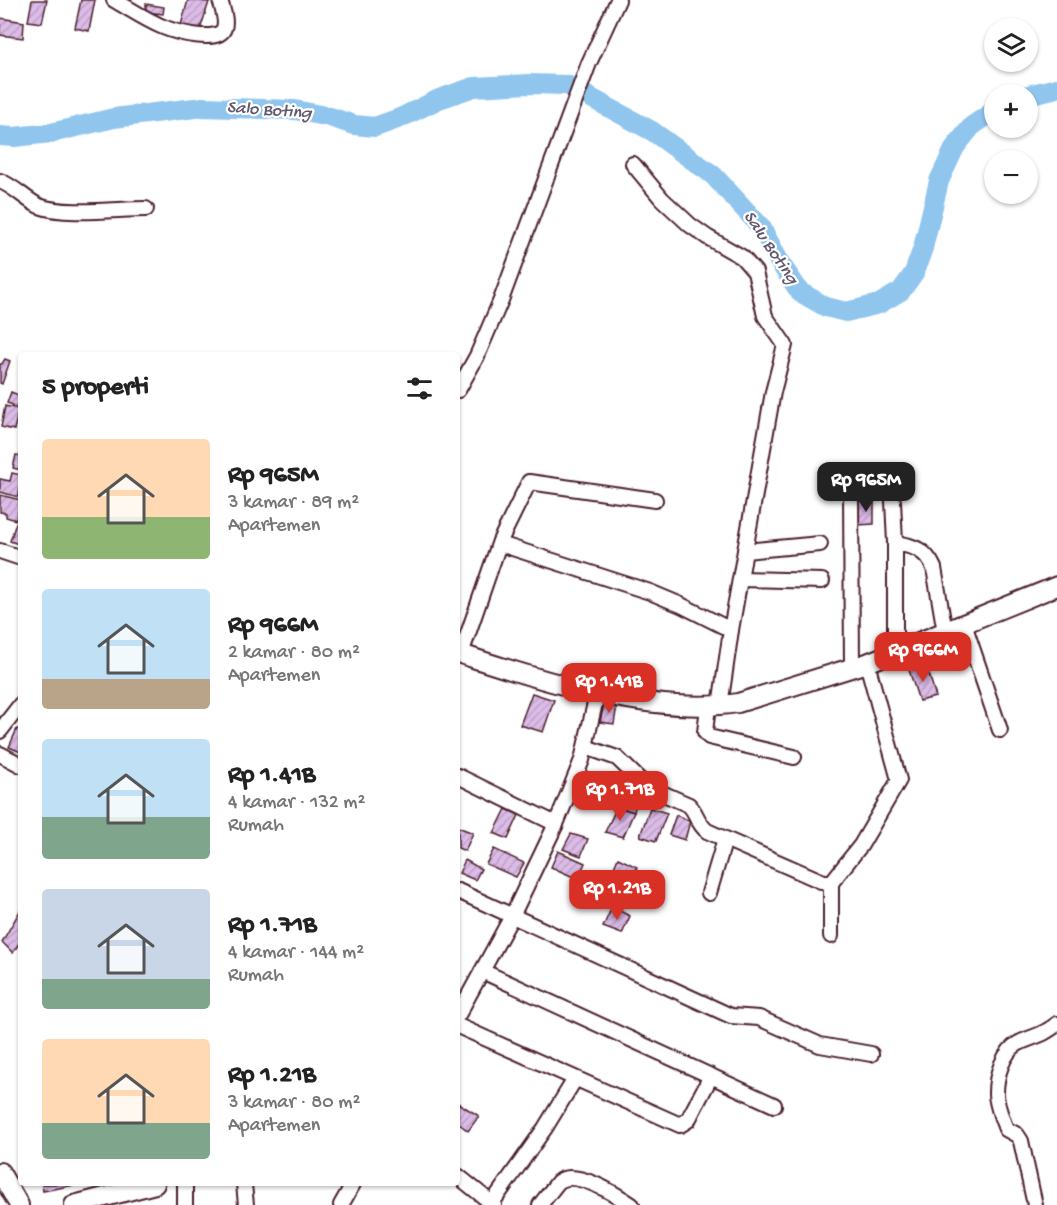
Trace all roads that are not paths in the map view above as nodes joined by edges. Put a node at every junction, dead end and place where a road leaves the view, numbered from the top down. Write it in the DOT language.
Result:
graph roads {
  1 [pos="114,0"];
  2 [pos="220,0"];
  3 [pos="618,0"];
  4 [pos="633,164"];
  5 [pos="0,181"];
  6 [pos="147,209"];
  7 [pos="460,386"];
  8 [pos="851,490"];
  9 [pos="655,500"];
  10 [pos="893,501"];
  11 [pos="895,543"];
  12 [pos="500,544"];
  13 [pos="820,544"];
  14 [pos="0,551"];
  15 [pos="745,551"];
  16 [pos="18,557"];
  17 [pos="740,579"];
  18 [pos="822,581"];
  19 [pos="1057,586"];
  20 [pos="964,624"];
  21 [pos="731,630"];
  22 [pos="945,632"];
  23 [pos="460,651"];
  24 [pos="895,652"];
  25 [pos="460,654"];
  26 [pos="860,666"];
  27 [pos="597,694"];
  28 [pos="714,706"];
  29 [pos="18,708"];
  30 [pos="1000,730"];
  31 [pos="0,731"];
  32 [pos="586,747"];
  33 [pos="0,754"];
  34 [pos="794,757"];
  35 [pos="18,763"];
  36 [pos="460,777"];
  37 [pos="556,824"];
  38 [pos="724,839"];
  39 [pos="831,883"];
  40 [pos="460,892"];
  41 [pos="709,893"];
  42 [pos="512,916"];
  43 [pos="831,936"];
  44 [pos="482,971"];
  45 [pos="464,990"];
  46 [pos="460,1007"];
  47 [pos="1057,1024"];
  48 [pos="460,1027"];
  49 [pos="871,1054"];
  50 [pos="711,1076"];
  51 [pos="575,1079"];
  52 [pos="774,1105"];
  53 [pos="0,1172"];
  54 [pos="460,1178"];
  55 [pos="147,1186"];
  56 [pos="185,1186"];
  57 [pos="244,1186"];
  58 [pos="353,1186"];
  59 [pos="493,1204"];
  60 [pos="19,1205"];
  61 [pos="74,1205"];
  62 [pos="185,1205"];
  63 [pos="246,1205"];
  64 [pos="341,1205"];
  65 [pos="540,1205"];
  66 [pos="632,1205"];
  67 [pos="1035,1205"];
  1 -- 2 [label="street"];
  3 -- 7 [label="street"];
  4 -- 15 [label="street"];
  5 -- 6 [label="street"];
  8 -- 26 [label="street"];
  9 -- 12 [label="street"];
  10 -- 11 [label="street"];
  11 -- 22 [label="street"];
  11 -- 24 [label="street"];
  12 -- 21 [label="street"];
  12 -- 23 [label="street"];
  13 -- 15 [label="street"];
  14 -- 16 [label="street"];
  15 -- 17 [label="street"];
  17 -- 18 [label="street"];
  17 -- 21 [label="street"];
  19 -- 20 [label="street"];
  20 -- 22 [label="street"];
  20 -- 30 [label="street"];
  21 -- 28 [label="street"];
  22 -- 24 [label="street"];
  24 -- 26 [label="street"];
  25 -- 27 [label="street"];
  26 -- 28 [label="street"];
  26 -- 39 [label="street"];
  27 -- 28 [label="street"];
  27 -- 32 [label="street"];
  28 -- 34 [label="street"];
  29 -- 31 [label="street"];
  32 -- 37 [label="street"];
  32 -- 38 [label="street"];
  33 -- 35 [label="street"];
  36 -- 37 [label="street"];
  37 -- 42 [label="street"];
  38 -- 39 [label="street"];
  38 -- 41 [label="street"];
  39 -- 43 [label="street"];
  40 -- 42 [label="street"];
  42 -- 44 [label="street"];
  42 -- 49 [label="street"];
  44 -- 45 [label="street"];
  44 -- 50 [label="street"];
  45 -- 46 [label="street"];
  47 -- 67 [label="street"];
  48 -- 51 [label="street"];
  50 -- 51 [label="street"];
  50 -- 52 [label="street"];
  51 -- 59 [label="street"];
  53 -- 60 [label="street"];
  54 -- 59 [label="street"];
  55 -- 61 [label="street"];
  56 -- 62 [label="street"];
  57 -- 63 [label="street"];
  58 -- 64 [label="street"];
  65 -- 66 [label="street"];
}
